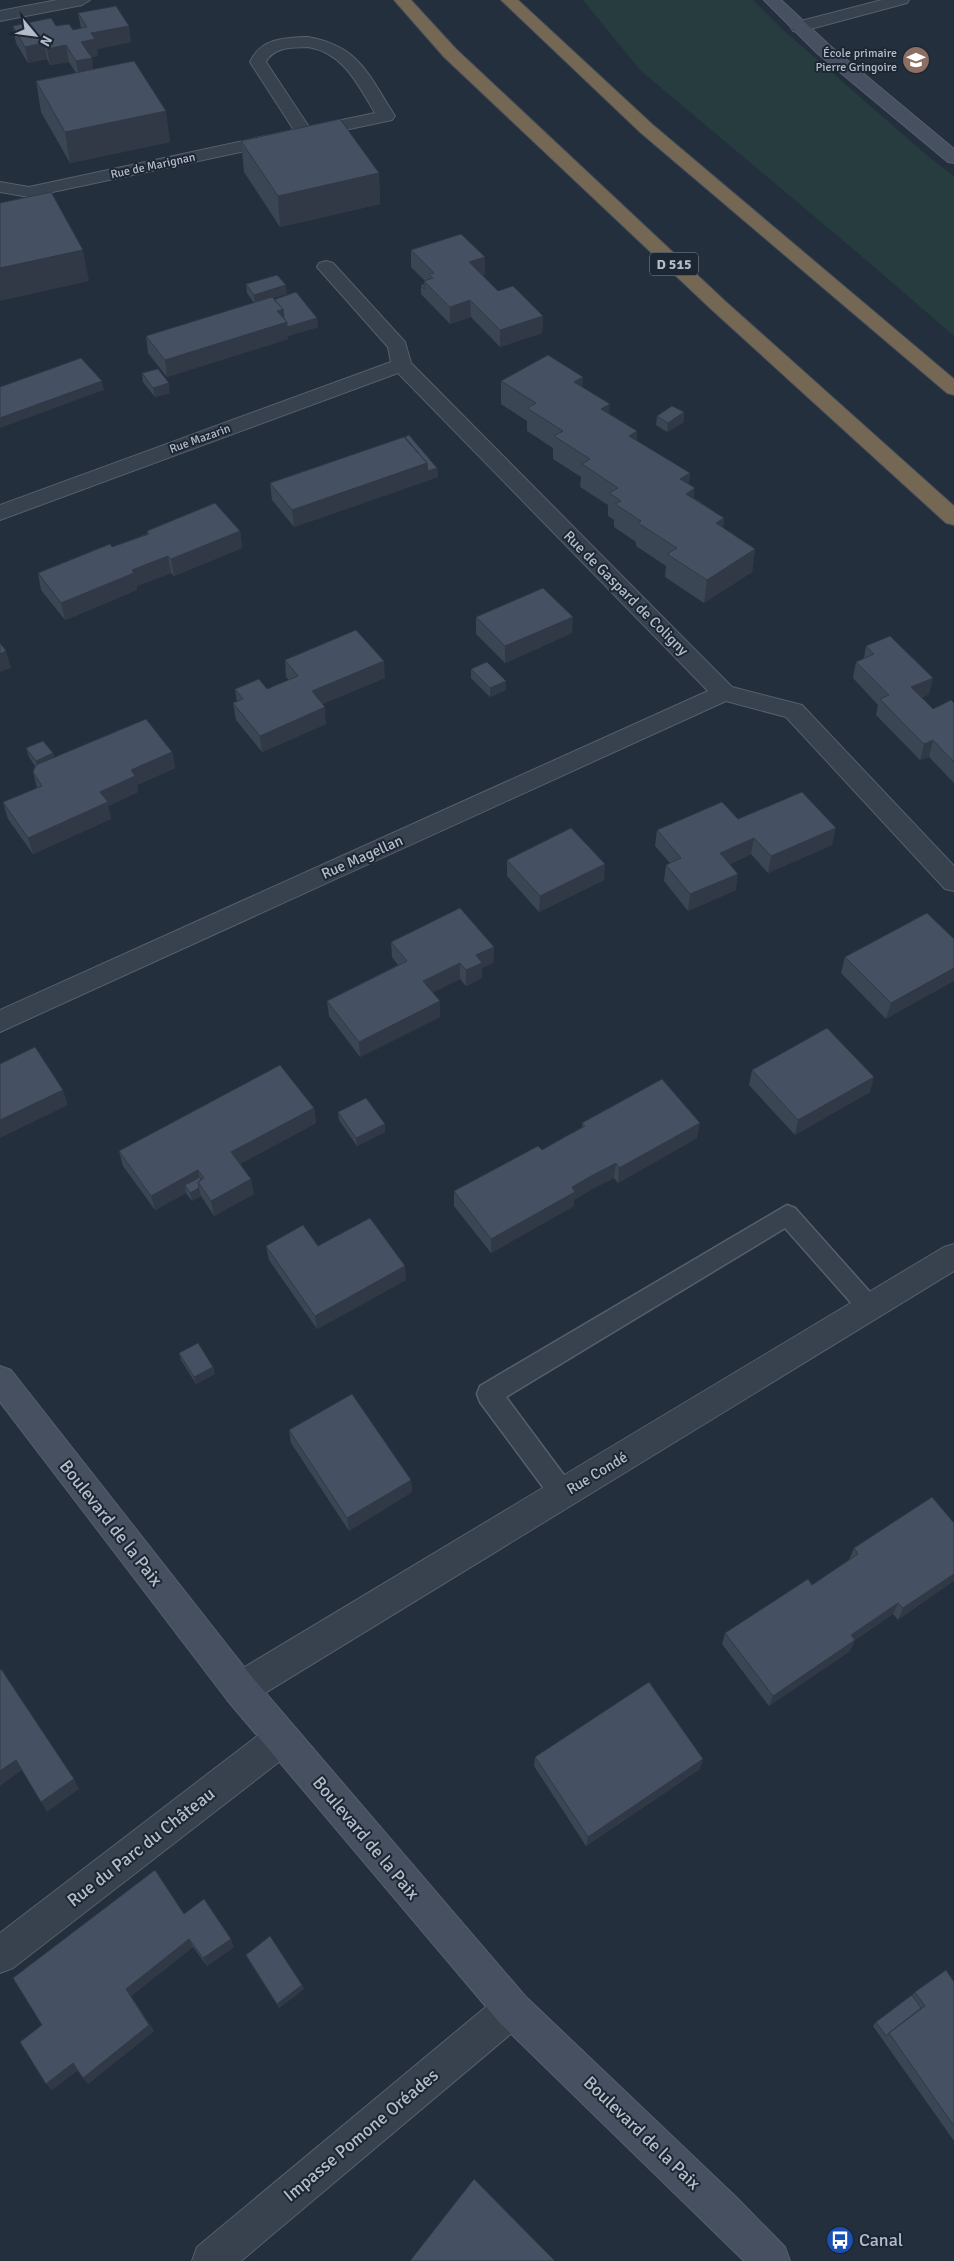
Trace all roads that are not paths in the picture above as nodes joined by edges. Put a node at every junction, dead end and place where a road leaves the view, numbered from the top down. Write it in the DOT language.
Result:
graph roads {
  1 [pos="82,0"];
  2 [pos="402,0"];
  3 [pos="510,0"];
  4 [pos="772,0"];
  5 [pos="901,0"];
  6 [pos="0,16"];
  7 [pos="800,27"];
  8 [pos="305,134"];
  9 [pos="954,158"];
  10 [pos="0,187"];
  11 [pos="326,266"];
  12 [pos="401,365"];
  13 [pos="954,389"];
  14 [pos="0,513"];
  15 [pos="954,518"];
  16 [pos="724,692"];
  17 [pos="954,882"];
  18 [pos="0,1022"];
  19 [pos="954,1256"];
  20 [pos="869,1307"];
  21 [pos="0,1379"];
  22 [pos="563,1494"];
  23 [pos="240,1689"];
  24 [pos="281,1739"];
  25 [pos="0,1955"];
  26 [pos="512,2008"];
  27 [pos="211,2261"];
  28 [pos="771,2261"];
  1 -- 6 [label="street"];
  2 -- 15 [label="highway, D 515"];
  3 -- 13 [label="highway"];
  4 -- 7 [label="street"];
  5 -- 7 [label="street"];
  7 -- 9 [label="street"];
  8 -- 8 [label="street, Rue de Marignan"];
  8 -- 10 [label="street, Rue de Marignan"];
  11 -- 12 [label="street, Rue de Gaspard de Coligny"];
  12 -- 14 [label="street, Rue Mazarin"];
  12 -- 16 [label="street, Rue de Gaspard de Coligny"];
  16 -- 17 [label="street"];
  16 -- 18 [label="street, Rue Magellan"];
  19 -- 20 [label="street, Rue Condé"];
  20 -- 22 [label="street, Rue Condé"];
  20 -- 22 [label="lane"];
  21 -- 23 [label="street, Boulevard de la Paix"];
  22 -- 23 [label="street, Rue Condé"];
  23 -- 24 [label="street, Boulevard de la Paix"];
  24 -- 25 [label="street, Rue du Parc du Château"];
  24 -- 26 [label="street, Boulevard de la Paix"];
  26 -- 27 [label="street, Impasse Pomone Oréades"];
  26 -- 28 [label="street, Boulevard de la Paix"];
}
